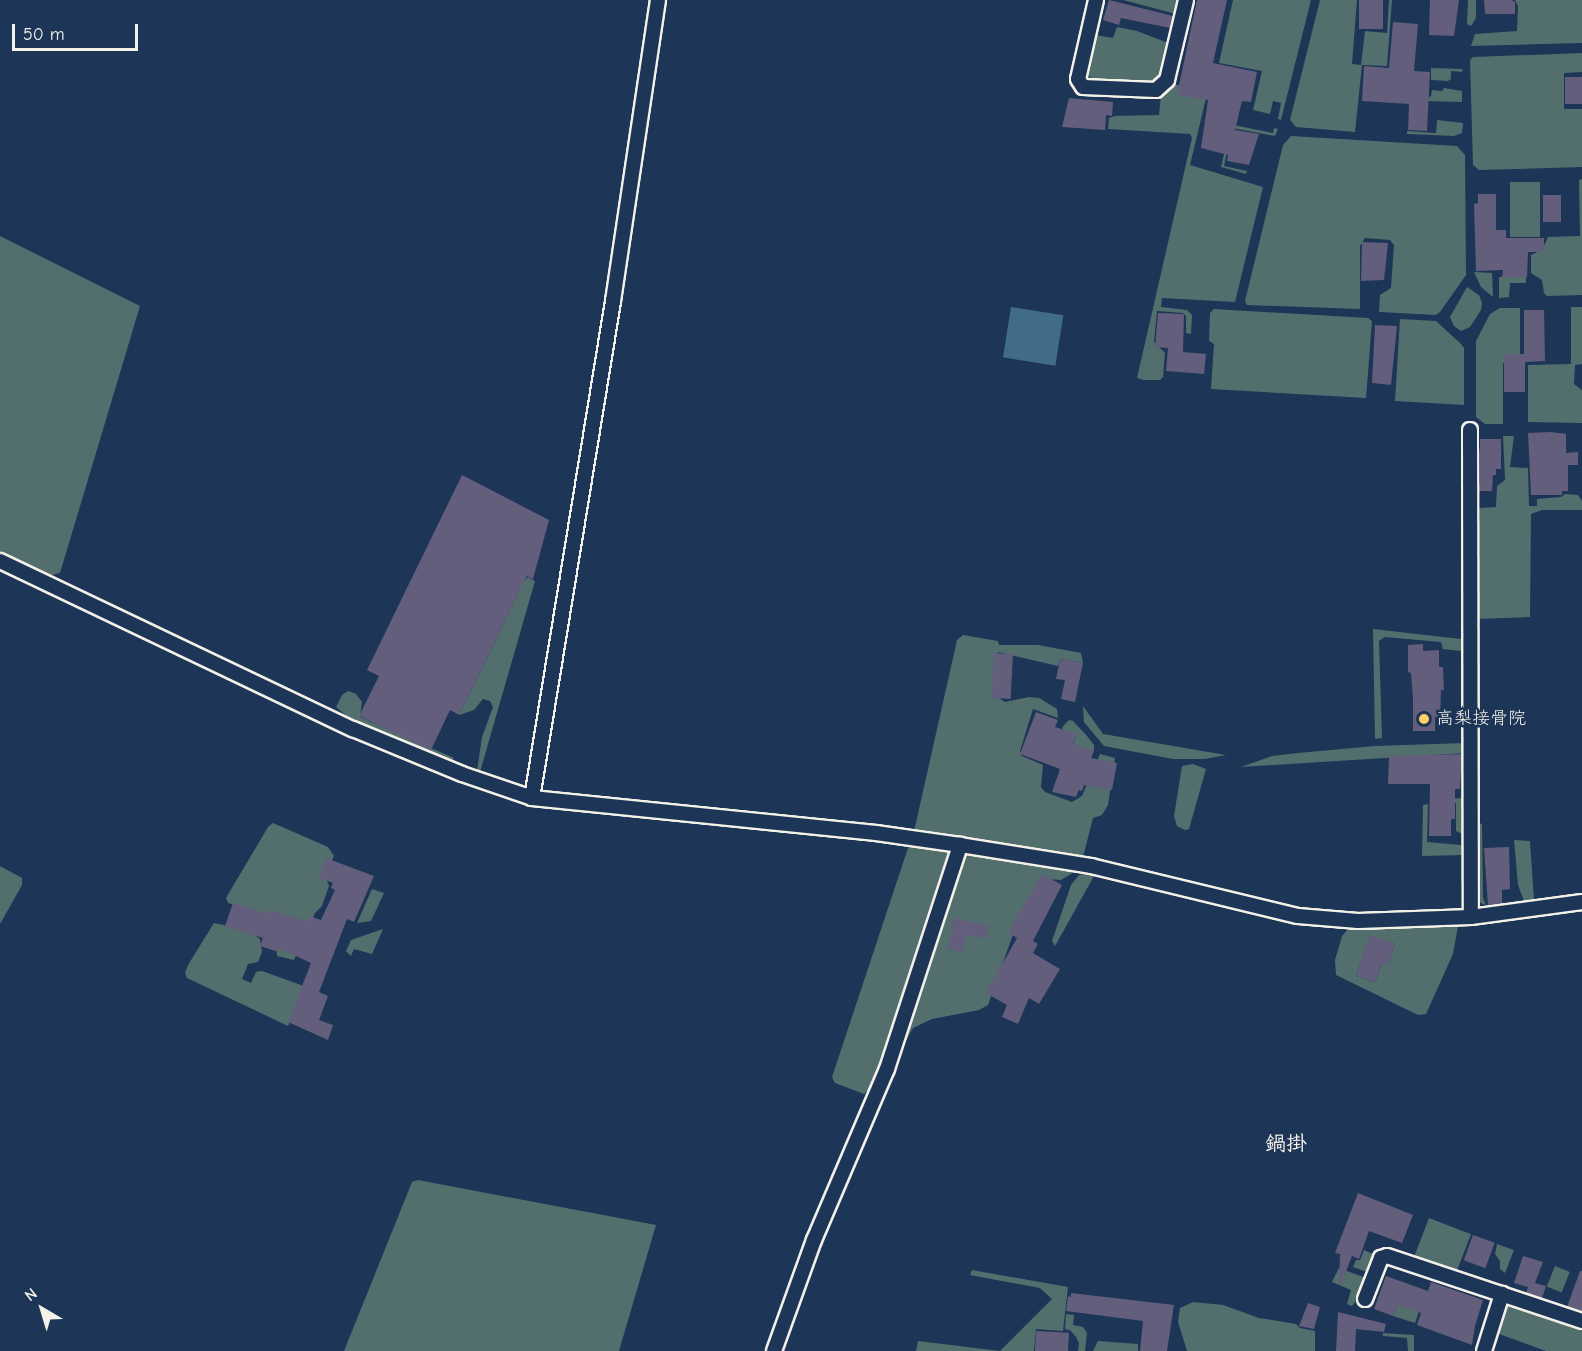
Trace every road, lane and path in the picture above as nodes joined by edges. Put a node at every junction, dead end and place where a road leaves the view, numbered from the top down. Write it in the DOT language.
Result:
graph roads {
  1 [pos="658,0"];
  2 [pos="1096,0"];
  3 [pos="1186,0"];
  4 [pos="1470,430"];
  5 [pos="0,561"];
  6 [pos="532,798"];
  7 [pos="960,845"];
  8 [pos="1582,902"];
  9 [pos="1471,917"];
  10 [pos="1502,1294"];
  11 [pos="1365,1299"];
  12 [pos="1582,1321"];
  13 [pos="774,1351"];
  14 [pos="1484,1351"];
  1 -- 6 [label="street"];
  2 -- 3 [label="street"];
  4 -- 9 [label="street"];
  5 -- 6 [label="street"];
  6 -- 7 [label="street"];
  7 -- 9 [label="street"];
  7 -- 13 [label="street"];
  8 -- 9 [label="street"];
  10 -- 11 [label="street"];
  10 -- 12 [label="street"];
  10 -- 14 [label="street"];
}
